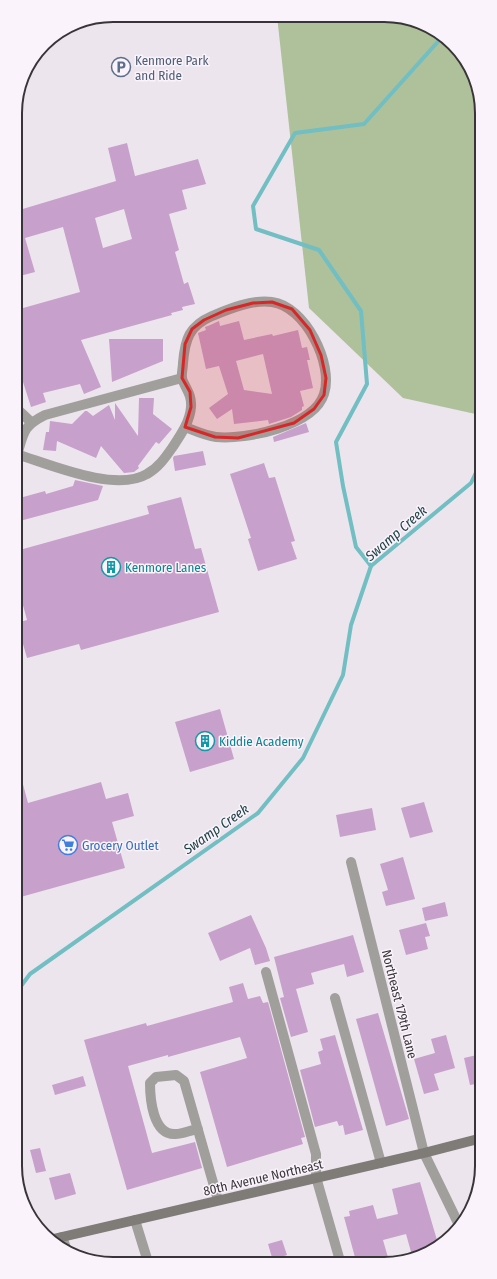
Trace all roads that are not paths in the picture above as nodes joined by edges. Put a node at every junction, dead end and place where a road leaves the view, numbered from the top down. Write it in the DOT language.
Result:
graph roads {
  1 [pos="182,378"];
  2 [pos="22,414"];
  3 [pos="31,422"];
  4 [pos="185,428"];
  5 [pos="22,438"];
  6 [pos="22,455"];
  7 [pos="351,862"];
  8 [pos="266,972"];
  9 [pos="335,998"];
  10 [pos="198,1128"];
  11 [pos="475,1140"];
  12 [pos="424,1153"];
  13 [pos="381,1163"];
  14 [pos="316,1178"];
  15 [pos="218,1200"];
  16 [pos="136,1220"];
  17 [pos="457,1221"];
  18 [pos="62,1237"];
  19 [pos="57,1238"];
  20 [pos="64,1243"];
  21 [pos="147,1257"];
  22 [pos="339,1257"];
  1 -- 3 [label="street"];
  1 -- 4 [label="street"];
  1 -- 4 [label="street"];
  2 -- 3 [label="street"];
  3 -- 5 [label="street"];
  4 -- 6 [label="street"];
  7 -- 12 [label="street, Northeast 179th Lane"];
  8 -- 14 [label="street"];
  9 -- 13 [label="street"];
  10 -- 10 [label="street"];
  10 -- 15 [label="street"];
  11 -- 12 [label="main road, 80th Avenue Northeast"];
  12 -- 13 [label="main road, 80th Avenue Northeast"];
  12 -- 17 [label="street, Northeast 179th Lane"];
  13 -- 14 [label="main road, 80th Avenue Northeast"];
  14 -- 15 [label="main road, 80th Avenue Northeast"];
  14 -- 22 [label="street"];
  15 -- 16 [label="main road, 80th Avenue Northeast"];
  16 -- 18 [label="main road, 80th Avenue Northeast"];
  16 -- 21 [label="street"];
  18 -- 19 [label="main road, 80th Avenue Northeast"];
  18 -- 20 [label="street"];
}
